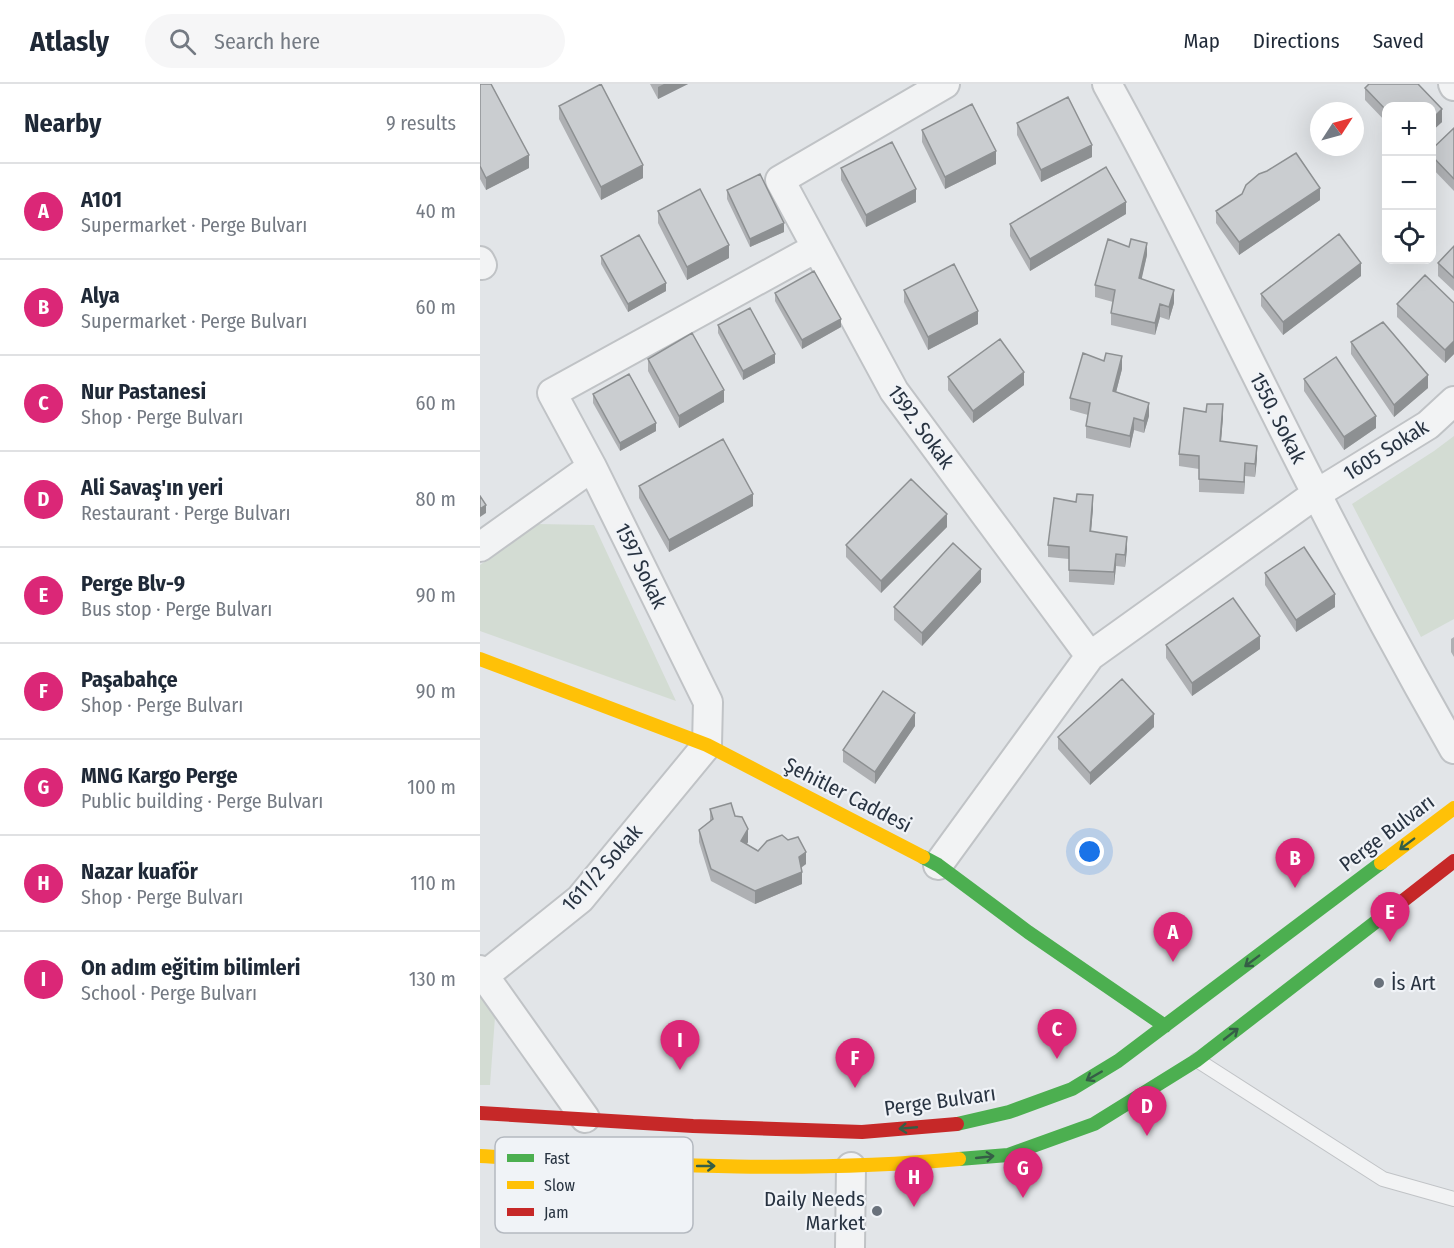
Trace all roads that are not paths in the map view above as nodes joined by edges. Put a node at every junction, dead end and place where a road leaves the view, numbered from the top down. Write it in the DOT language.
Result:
graph roads {
  1 [pos="945,84"];
  2 [pos="1107,84"];
  3 [pos="816,248"];
  4 [pos="1454,401"];
  5 [pos="592,467"];
  6 [pos="1316,494"];
  7 [pos="480,547"];
  8 [pos="1090,656"];
  9 [pos="480,658"];
  10 [pos="706,745"];
  11 [pos="1454,749"];
  12 [pos="1454,808"];
  13 [pos="1454,861"];
  14 [pos="938,865"];
  15 [pos="482,973"];
  16 [pos="1165,1026"];
  17 [pos="1197,1060"];
  18 [pos="480,1113"];
  19 [pos="585,1118"];
  20 [pos="480,1156"];
  21 [pos="495,1157"];
  22 [pos="693,1166"];
  23 [pos="851,1167"];
  24 [pos="1454,1199"];
  25 [pos="850,1248"];
  1 -- 3 [label="street, 1592. Sokak"];
  2 -- 6 [label="street, 1550. Sokak"];
  3 -- 5 [label="street, 1597 Sokak"];
  3 -- 8 [label="street, 1592. Sokak"];
  4 -- 6 [label="street, 1605 Sokak"];
  5 -- 7 [label="street"];
  5 -- 10 [label="street, 1597 Sokak"];
  6 -- 8 [label="street, 1605 Sokak"];
  6 -- 11 [label="street, 1550. Sokak"];
  8 -- 14 [label="street, 1605 Sokak"];
  9 -- 10 [label="main road, Şehitler Caddesi"];
  10 -- 14 [label="main road, Şehitler Caddesi"];
  10 -- 15 [label="street, 1611/2 Sokak"];
  12 -- 16 [label="main road, Perge Bulvarı, one-way"];
  17 -- 13 [label="main road, one-way"];
  14 -- 16 [label="main road, Şehitler Caddesi"];
  15 -- 19 [label="street"];
  16 -- 19 [label="main road, Perge Bulvarı, one-way"];
  23 -- 17 [label="main road, one-way"];
  17 -- 24 [label="lane"];
  18 -- 19 [label="main road, Perge Bulvarı"];
  20 -- 21 [label="main road, one-way"];
  22 -- 23 [label="main road, one-way"];
  23 -- 25 [label="street"];
}
